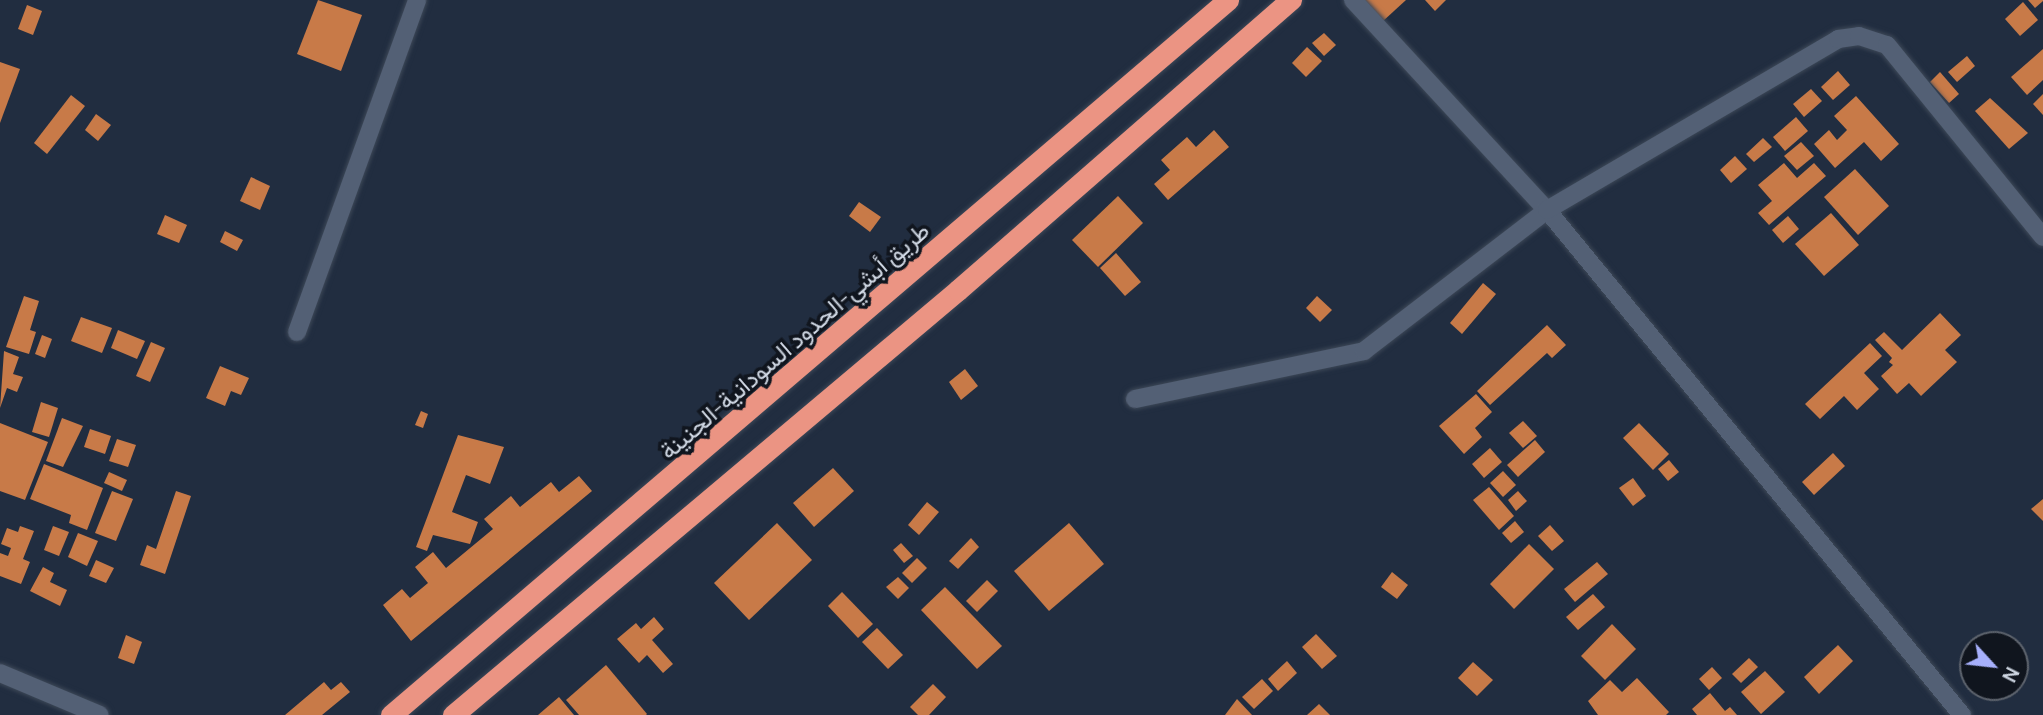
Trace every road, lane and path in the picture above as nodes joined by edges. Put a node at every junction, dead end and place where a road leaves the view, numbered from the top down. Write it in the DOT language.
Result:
graph roads {
  1 [pos="416,0"];
  2 [pos="1228,0"];
  3 [pos="1292,0"];
  4 [pos="1353,0"];
  5 [pos="1547,210"];
  6 [pos="2043,237"];
  7 [pos="297,332"];
  8 [pos="1135,399"];
  9 [pos="0,673"];
  10 [pos="100,715"];
  11 [pos="391,715"];
  12 [pos="453,715"];
  13 [pos="1962,715"];
  1 -- 7 [label="street"];
  2 -- 11 [label="highway, طريق أبشي-الحدود السودانية-الجنينة"];
  3 -- 12 [label="highway"];
  4 -- 5 [label="street"];
  5 -- 6 [label="street"];
  5 -- 8 [label="street"];
  5 -- 13 [label="street"];
  9 -- 10 [label="street"];
}
